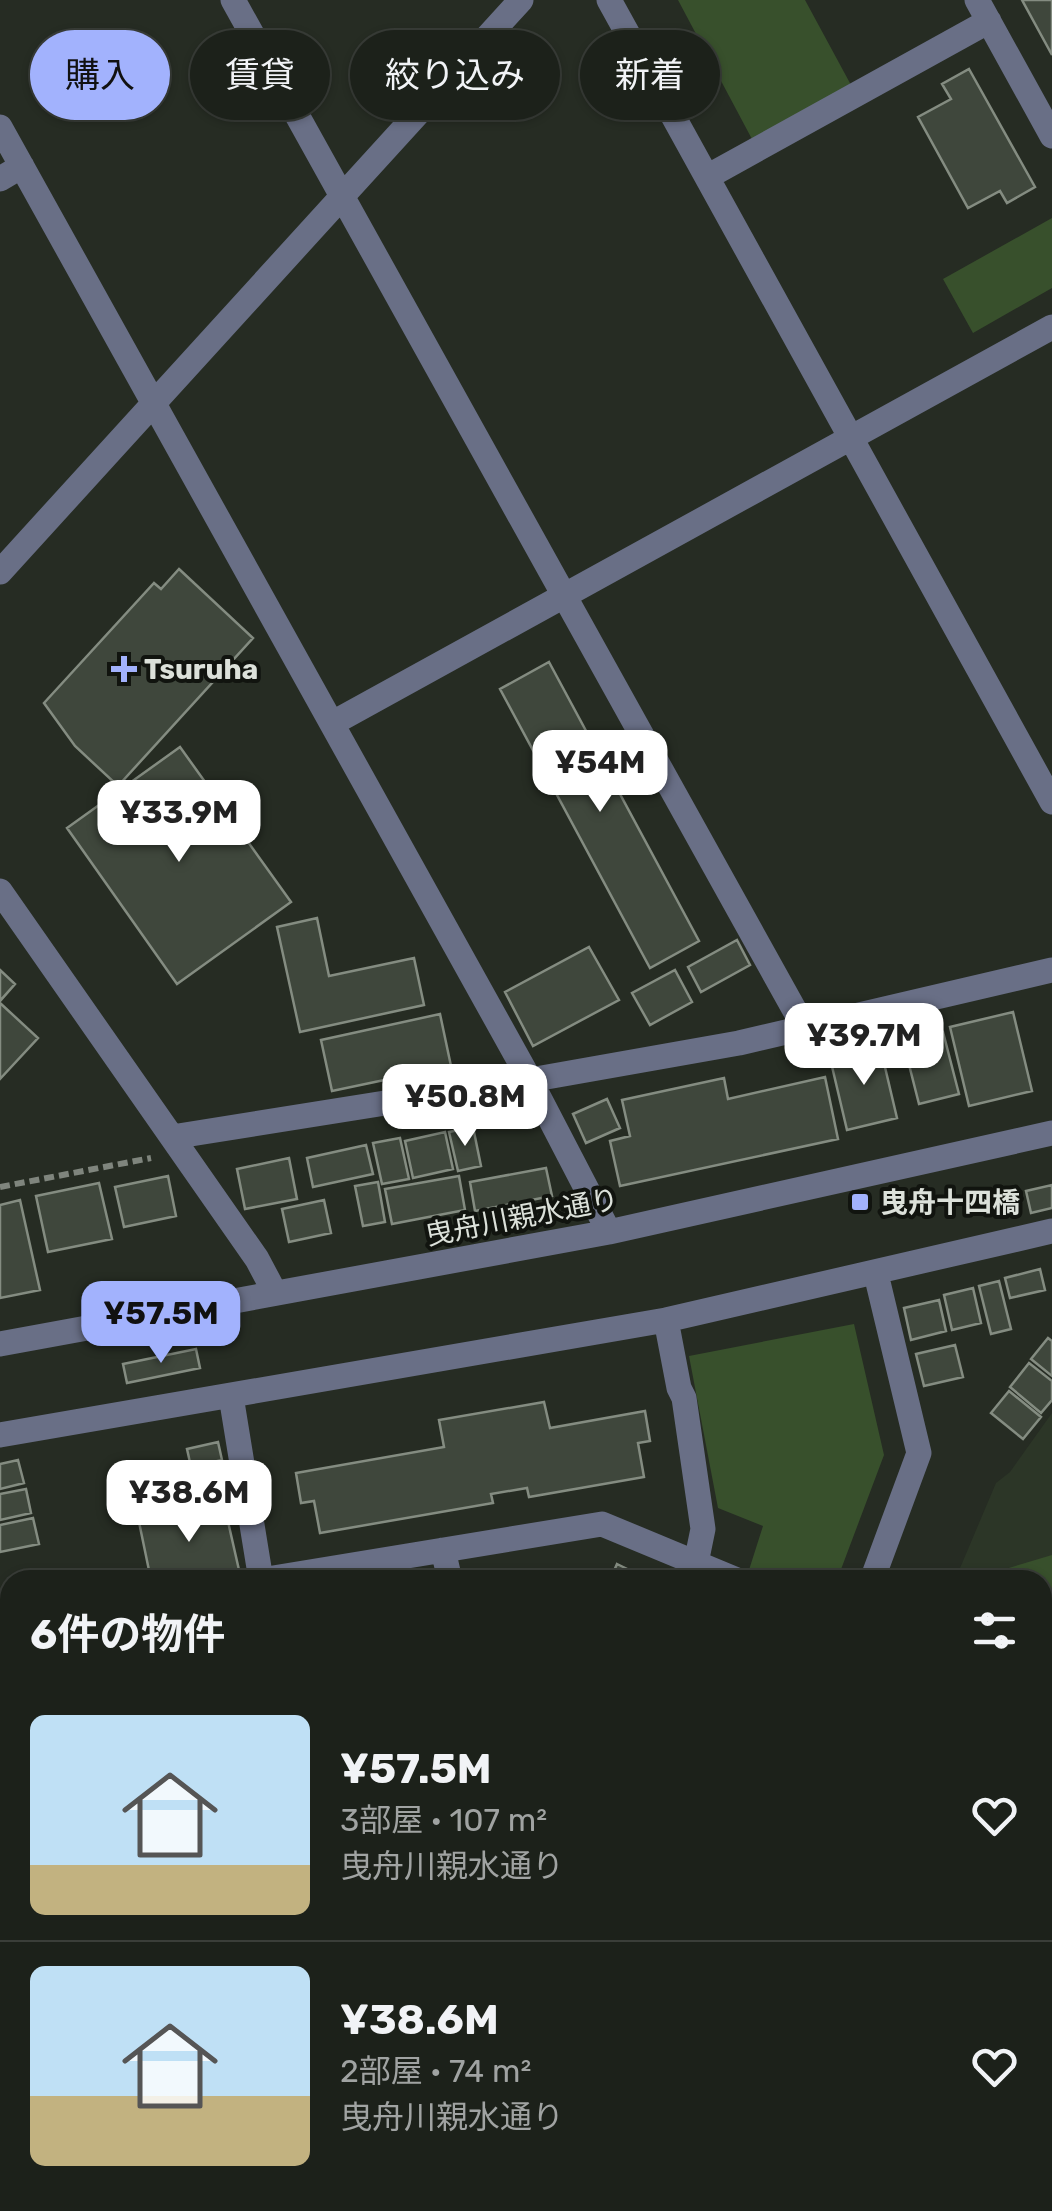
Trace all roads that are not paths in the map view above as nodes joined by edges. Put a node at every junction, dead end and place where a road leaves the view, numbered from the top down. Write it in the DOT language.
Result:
graph roads {
  1 [pos="233,0"];
  2 [pos="521,0"];
  3 [pos="609,0"];
  4 [pos="983,11"];
  5 [pos="0,127"];
  6 [pos="1052,136"];
  7 [pos="11,172"];
  8 [pos="707,178"];
  9 [pos="343,197"];
  10 [pos="1052,328"];
  11 [pos="153,402"];
  12 [pos="851,437"];
  13 [pos="0,572"];
  14 [pos="563,597"];
  15 [pos="333,723"];
  16 [pos="1052,802"];
  17 [pos="0,890"];
  18 [pos="1052,970"];
  19 [pos="804,1027"];
  20 [pos="530,1080"];
  21 [pos="1052,1133"];
  22 [pos="177,1145"];
  23 [pos="1052,1231"];
  24 [pos="609,1232"];
  25 [pos="876,1274"];
  26 [pos="275,1293"];
  27 [pos="666,1320"];
  28 [pos="0,1344"];
  29 [pos="232,1396"];
  30 [pos="0,1435"];
  31 [pos="443,1550"];
  32 [pos="696,1563"];
  33 [pos="259,1570"];
  34 [pos="322,1570"];
  35 [pos="448,1570"];
  36 [pos="713,1570"];
  37 [pos="876,1570"];
  1 -- 9 [label="street"];
  2 -- 9 [label="street"];
  3 -- 8 [label="street"];
  4 -- 6 [label="street"];
  4 -- 8 [label="street"];
  5 -- 7 [label="street"];
  7 -- 11 [label="street"];
  8 -- 12 [label="street"];
  9 -- 11 [label="street"];
  9 -- 14 [label="street"];
  10 -- 12 [label="street"];
  11 -- 13 [label="street"];
  11 -- 15 [label="street"];
  12 -- 14 [label="street"];
  12 -- 16 [label="street"];
  14 -- 15 [label="street"];
  14 -- 19 [label="street"];
  15 -- 20 [label="street"];
  17 -- 22 [label="street"];
  18 -- 19 [label="street"];
  19 -- 20 [label="street"];
  20 -- 22 [label="street"];
  20 -- 24 [label="street"];
  21 -- 24 [label="street, 曳舟川親水通り"];
  22 -- 26 [label="street"];
  23 -- 25 [label="street"];
  24 -- 26 [label="street, 曳舟川親水通り"];
  25 -- 27 [label="street"];
  25 -- 37 [label="street"];
  26 -- 28 [label="street, 曳舟川親水通り"];
  27 -- 29 [label="street"];
  27 -- 32 [label="street"];
  29 -- 30 [label="street"];
  29 -- 33 [label="street"];
  31 -- 32 [label="street"];
  31 -- 34 [label="street"];
  31 -- 35 [label="street"];
  32 -- 36 [label="street"];
}
